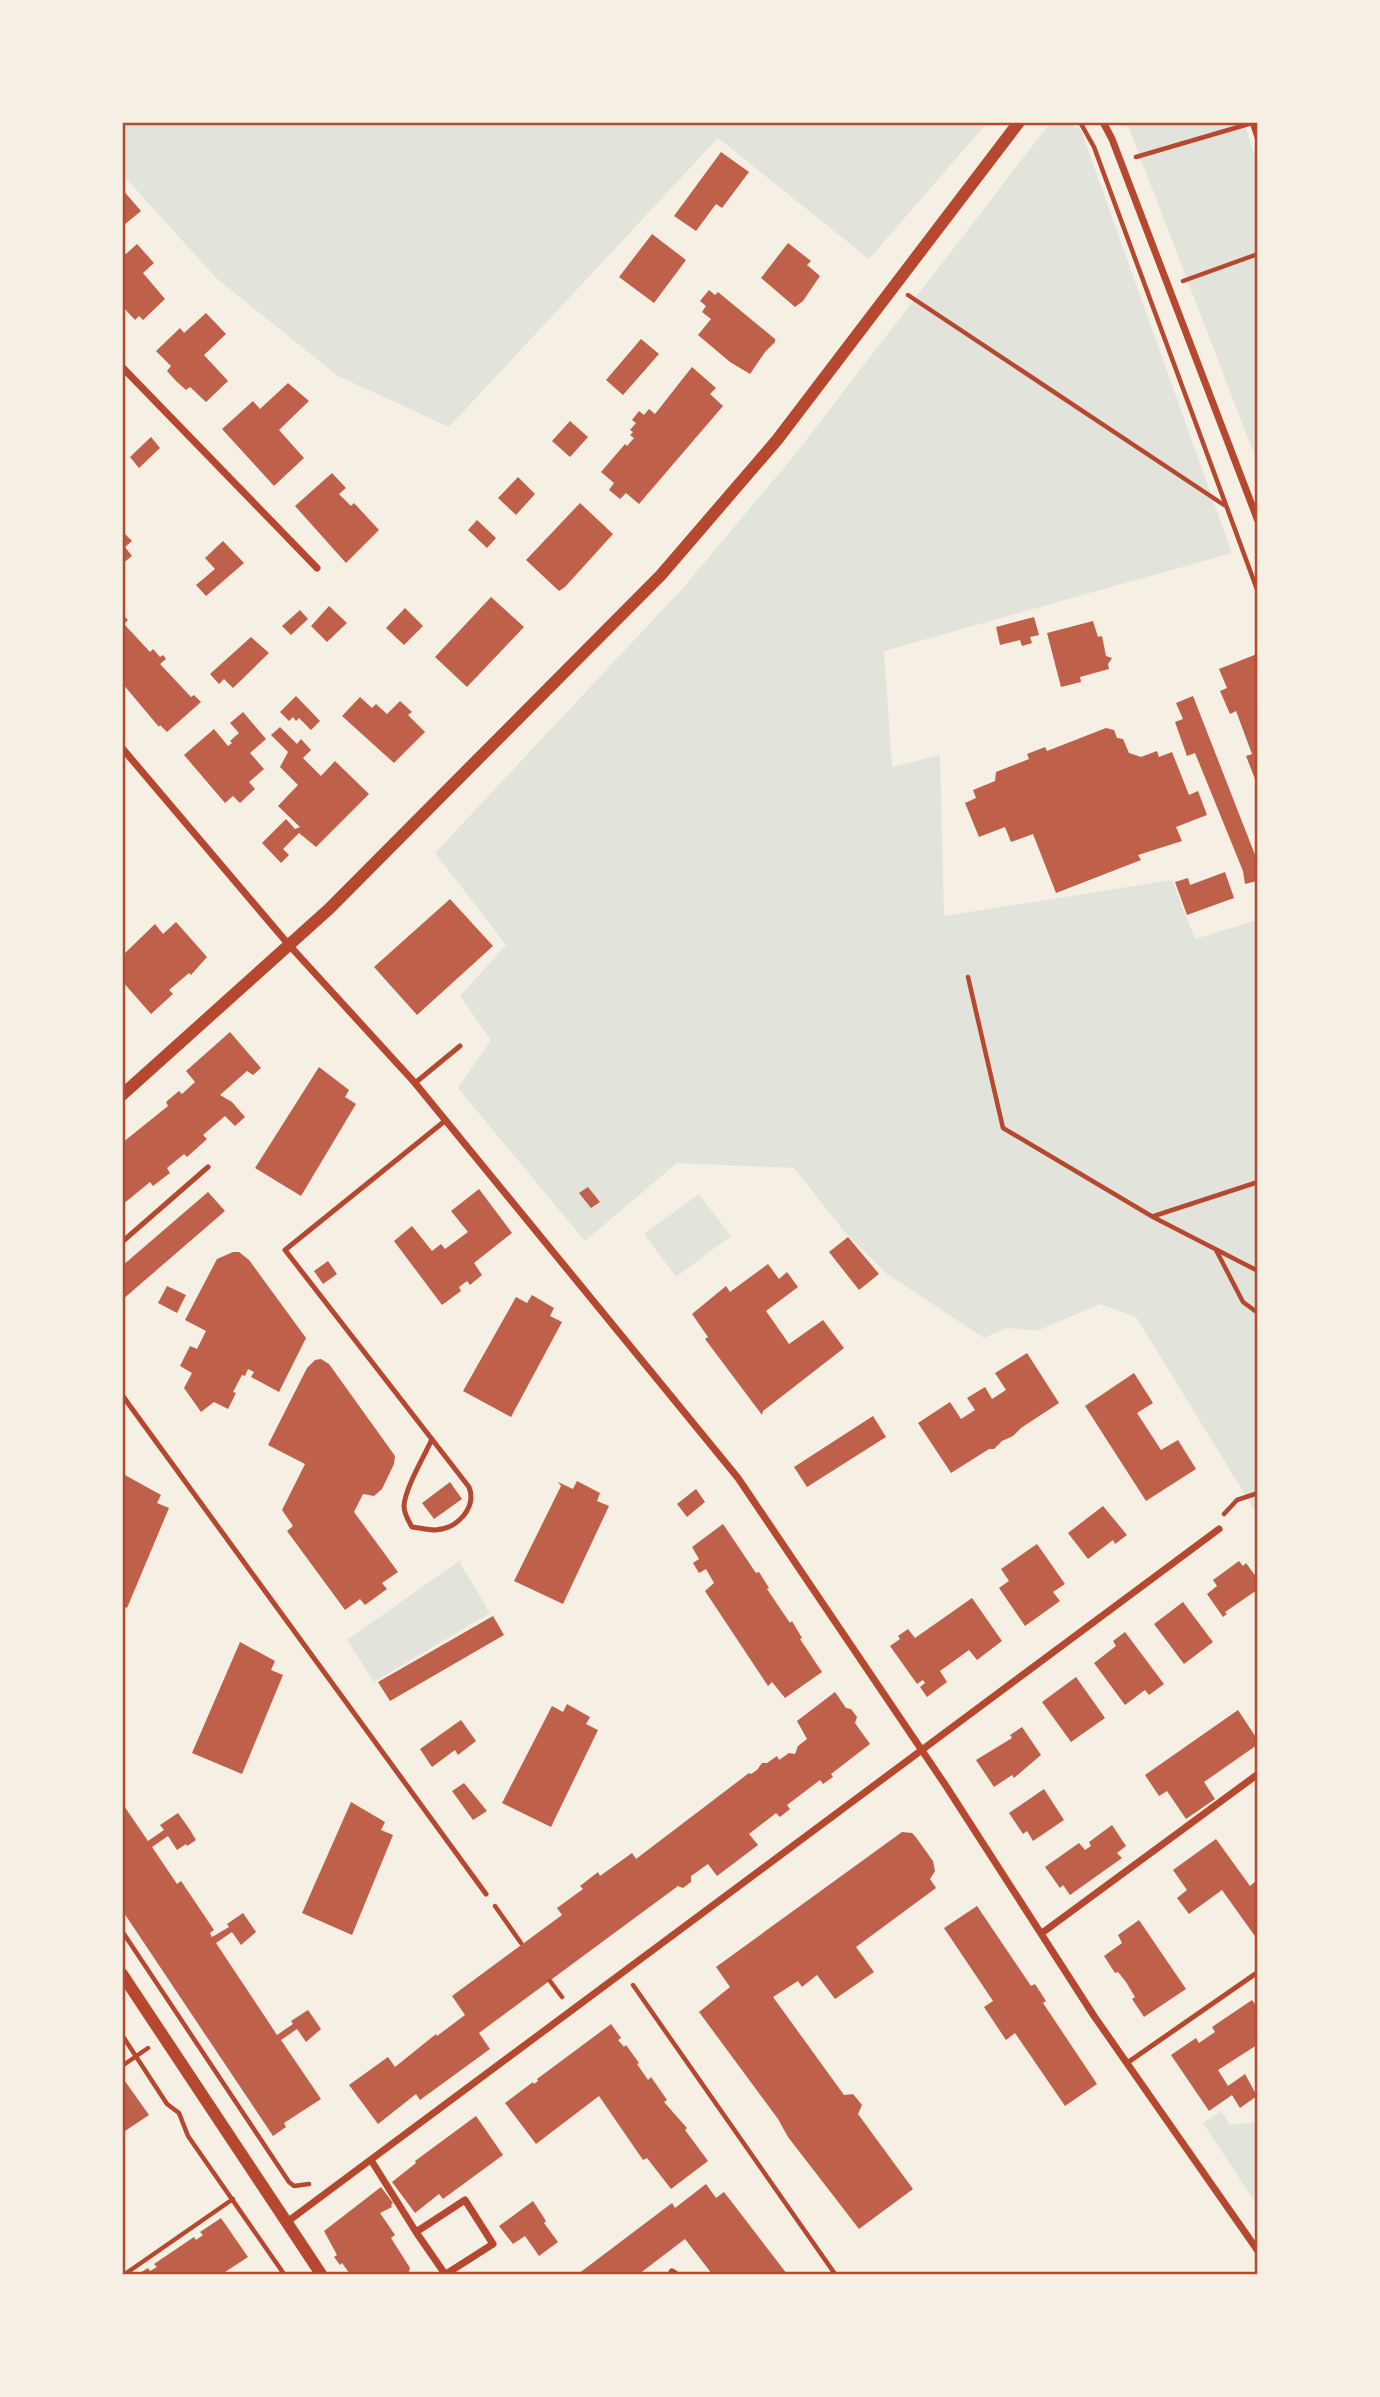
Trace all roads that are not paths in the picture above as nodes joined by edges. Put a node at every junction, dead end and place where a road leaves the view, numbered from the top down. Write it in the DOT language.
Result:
graph roads {
  1 [pos="1019,122"];
  2 [pos="1103,122"];
  3 [pos="122,367"];
  4 [pos="1258,521"];
  5 [pos="317,568"];
  6 [pos="122,748"];
  7 [pos="289,945"];
  8 [pos="460,1046"];
  9 [pos="415,1083"];
  10 [pos="122,1095"];
  11 [pos="446,1120"];
  12 [pos="208,1167"];
  13 [pos="122,1242"];
  14 [pos="122,1395"];
  15 [pos="432,1439"];
  16 [pos="1219,1529"];
  17 [pos="923,1751"];
  18 [pos="1258,1773"];
  19 [pos="486,1894"];
  20 [pos="1042,1933"];
  21 [pos="1258,1972"];
  22 [pos="122,1974"];
  23 [pos="1128,2063"];
  24 [pos="370,2160"];
  25 [pos="287,2222"];
  26 [pos="415,2232"];
  27 [pos="1258,2251"];
  28 [pos="321,2274"];
  29 [pos="446,2274"];
  1 -- 7 [label="street"];
  2 -- 4 [label="street"];
  3 -- 5 [label="street"];
  6 -- 7 [label="street"];
  7 -- 9 [label="street"];
  7 -- 10 [label="street"];
  8 -- 9 [label="lane"];
  9 -- 11 [label="street"];
  11 -- 15 [label="lane"];
  11 -- 17 [label="street"];
  12 -- 13 [label="lane"];
  14 -- 19 [label="lane"];
  15 -- 15 [label="lane"];
  16 -- 17 [label="street"];
  17 -- 20 [label="street"];
  17 -- 24 [label="street"];
  18 -- 20 [label="street"];
  20 -- 23 [label="street"];
  21 -- 23 [label="lane"];
  22 -- 25 [label="street"];
  23 -- 27 [label="street"];
  24 -- 25 [label="street"];
  24 -- 26 [label="street"];
  25 -- 28 [label="street"];
  26 -- 29 [label="street"];
  26 -- 29 [label="street"];
}
